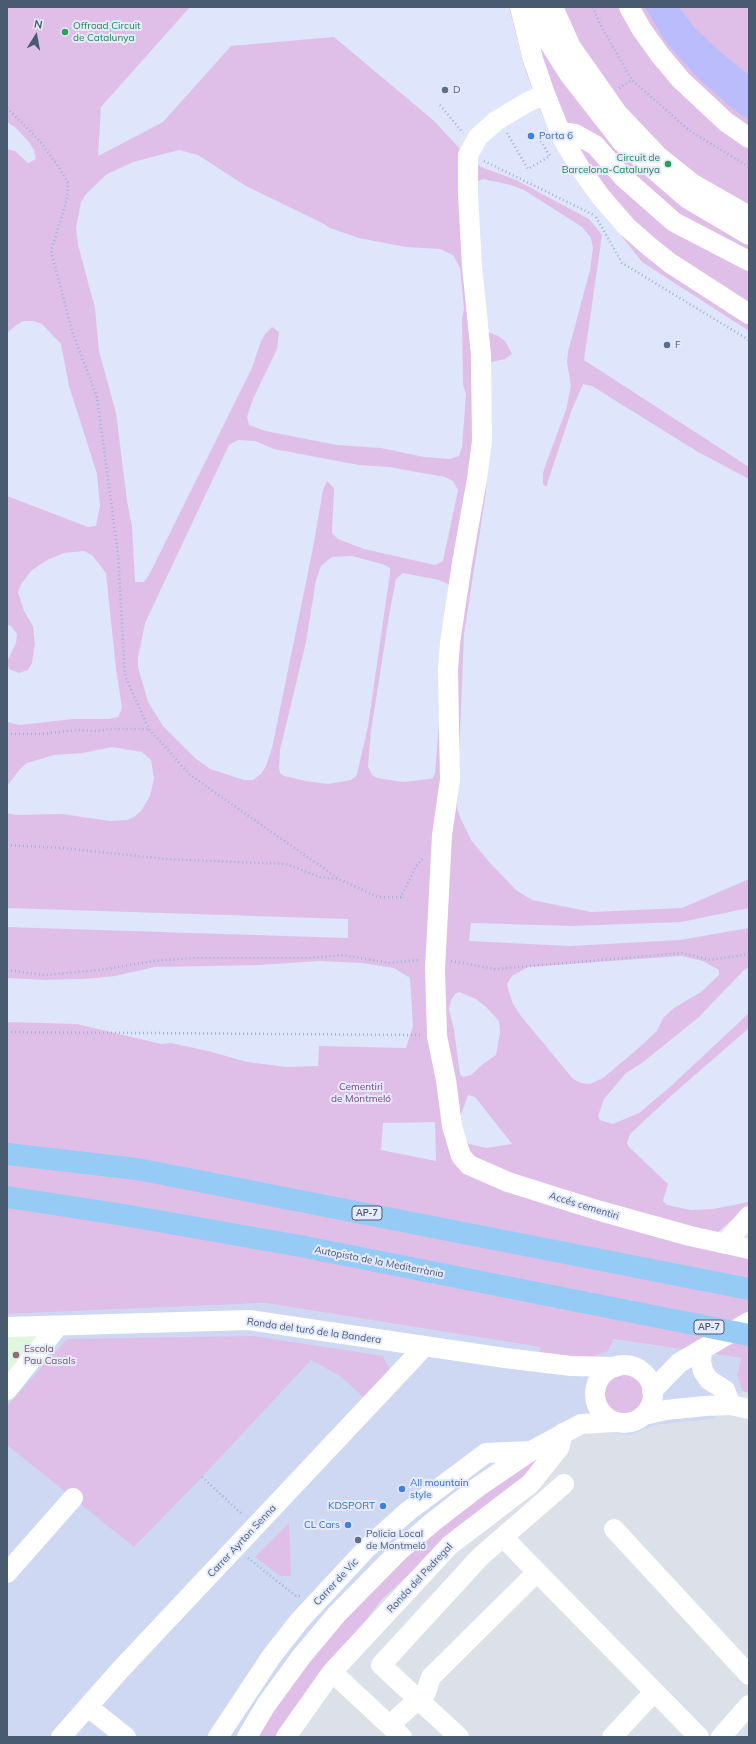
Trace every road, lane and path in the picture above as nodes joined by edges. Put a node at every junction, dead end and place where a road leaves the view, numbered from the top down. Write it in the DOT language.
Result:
graph roads {
  1 [pos="520,7"];
  2 [pos="536,7"];
  3 [pos="553,7"];
  4 [pos="593,7"];
  5 [pos="629,7"];
  6 [pos="632,80"];
  7 [pos="624,86"];
  8 [pos="545,94"];
  9 [pos="440,105"];
  10 [pos="7,108"];
  11 [pos="499,119"];
  12 [pos="561,132"];
  13 [pos="538,138"];
  14 [pos="749,138"];
  15 [pos="471,150"];
  16 [pos="749,167"];
  17 [pos="598,213"];
  18 [pos="594,216"];
  19 [pos="749,216"];
  20 [pos="749,235"];
  21 [pos="749,261"];
  22 [pos="749,314"];
  23 [pos="749,340"];
  24 [pos="149,729"];
  25 [pos="7,734"];
  26 [pos="7,845"];
  27 [pos="432,862"];
  28 [pos="339,879"];
  29 [pos="749,954"];
  30 [pos="437,963"];
  31 [pos="7,970"];
  32 [pos="7,1032"];
  33 [pos="437,1036"];
  34 [pos="7,1154"];
  35 [pos="7,1197"];
  36 [pos="749,1216"];
  37 [pos="725,1244"];
  38 [pos="749,1249"];
  39 [pos="749,1289"];
  40 [pos="749,1322"];
  41 [pos="58,1326"];
  42 [pos="7,1327"];
  43 [pos="749,1335"];
  44 [pos="425,1346"];
  45 [pos="702,1349"];
  46 [pos="679,1363"];
  47 [pos="571,1366"];
  48 [pos="616,1367"];
  49 [pos="636,1369"];
  50 [pos="7,1390"];
  51 [pos="652,1393"];
  52 [pos="595,1394"];
  53 [pos="690,1407"];
  54 [pos="740,1407"];
  55 [pos="644,1415"];
  56 [pos="615,1422"];
  57 [pos="582,1424"];
  58 [pos="564,1433"];
  59 [pos="531,1451"];
  60 [pos="202,1476"];
  61 [pos="564,1484"];
  62 [pos="74,1498"];
  63 [pos="255,1527"];
  64 [pos="614,1529"];
  65 [pos="502,1537"];
  66 [pos="235,1548"];
  67 [pos="537,1572"];
  68 [pos="7,1573"];
  69 [pos="302,1596"];
  70 [pos="332,1672"];
  71 [pos="749,1676"];
  72 [pos="654,1692"];
  73 [pos="417,1700"];
  74 [pos="749,1705"];
  75 [pos="88,1707"];
  76 [pos="396,1731"];
  77 [pos="61,1737"];
  78 [pos="126,1737"];
  79 [pos="218,1737"];
  80 [pos="247,1737"];
  81 [pos="286,1737"];
  82 [pos="460,1737"];
  83 [pos="612,1737"];
  84 [pos="699,1737"];
  85 [pos="721,1737"];
  1 -- 8 [label="street"];
  2 -- 20 [label="street"];
  3 -- 19 [label="street"];
  4 -- 6 [label="path"];
  5 -- 14 [label="street"];
  6 -- 7 [label="path"];
  6 -- 16 [label="path"];
  8 -- 11 [label="street"];
  8 -- 12 [label="street"];
  9 -- 15 [label="path"];
  10 -- 24 [label="path"];
  11 -- 13 [label="path"];
  11 -- 15 [label="street"];
  12 -- 21 [label="street"];
  12 -- 22 [label="street"];
  15 -- 18 [label="path"];
  15 -- 27 [label="street, Accés cementiri"];
  17 -- 18 [label="path"];
  18 -- 23 [label="path"];
  24 -- 25 [label="path"];
  24 -- 28 [label="path"];
  26 -- 28 [label="path"];
  27 -- 28 [label="path"];
  27 -- 30 [label="street, Accés cementiri"];
  29 -- 30 [label="path"];
  30 -- 31 [label="path"];
  30 -- 33 [label="street, Accés cementiri"];
  32 -- 33 [label="path"];
  33 -- 37 [label="street, Accés cementiri"];
  34 -- 39 [label="highway, AP-7"];
  35 -- 43 [label="highway, Autopista de la Mediterrània / AP-7"];
  36 -- 37 [label="street"];
  37 -- 38 [label="street, Accés cementiri"];
  40 -- 45 [label="street"];
  41 -- 42 [label="street, Ronda del turó de la Bandera"];
  41 -- 44 [label="street, Ronda del turó de la Bandera"];
  41 -- 50 [label="street"];
  44 -- 47 [label="street, Ronda del turó de la Bandera"];
  44 -- 63 [label="street, Carrer Ayrton Senna"];
  45 -- 46 [label="street"];
  45 -- 54 [label="street"];
  46 -- 49 [label="street"];
  46 -- 51 [label="street"];
  47 -- 48 [label="street, Ronda del turó de la Bandera"];
  47 -- 52 [label="street"];
  48 -- 49 [label="street"];
  48 -- 52 [label="street"];
  49 -- 51 [label="street"];
  51 -- 53 [label="street"];
  51 -- 55 [label="street"];
  52 -- 56 [label="street"];
  52 -- 57 [label="street"];
  53 -- 54 [label="street"];
  53 -- 55 [label="street"];
  55 -- 56 [label="street"];
  56 -- 57 [label="street, Carrer de Vic"];
  57 -- 58 [label="street, Carrer de Vic"];
  58 -- 59 [label="street, Carrer de Vic"];
  58 -- 70 [label="street, Ronda del Pedregal"];
  59 -- 79 [label="street, Carrer de Vic"];
  59 -- 80 [label="street, Carrer de Vic"];
  60 -- 63 [label="path"];
  61 -- 65 [label="street"];
  62 -- 68 [label="street"];
  63 -- 66 [label="street, Carrer Ayrton Senna"];
  64 -- 71 [label="street"];
  65 -- 67 [label="street"];
  65 -- 73 [label="street"];
  66 -- 69 [label="path"];
  66 -- 75 [label="street, Carrer Ayrton Senna"];
  67 -- 72 [label="street"];
  67 -- 73 [label="street"];
  70 -- 76 [label="street"];
  70 -- 81 [label="street, Ronda del Pedregal"];
  72 -- 83 [label="street"];
  72 -- 84 [label="street"];
  73 -- 76 [label="street"];
  73 -- 82 [label="street"];
  74 -- 85 [label="street"];
  75 -- 77 [label="street, Carrer Ayrton Senna"];
  75 -- 78 [label="street"];
}
